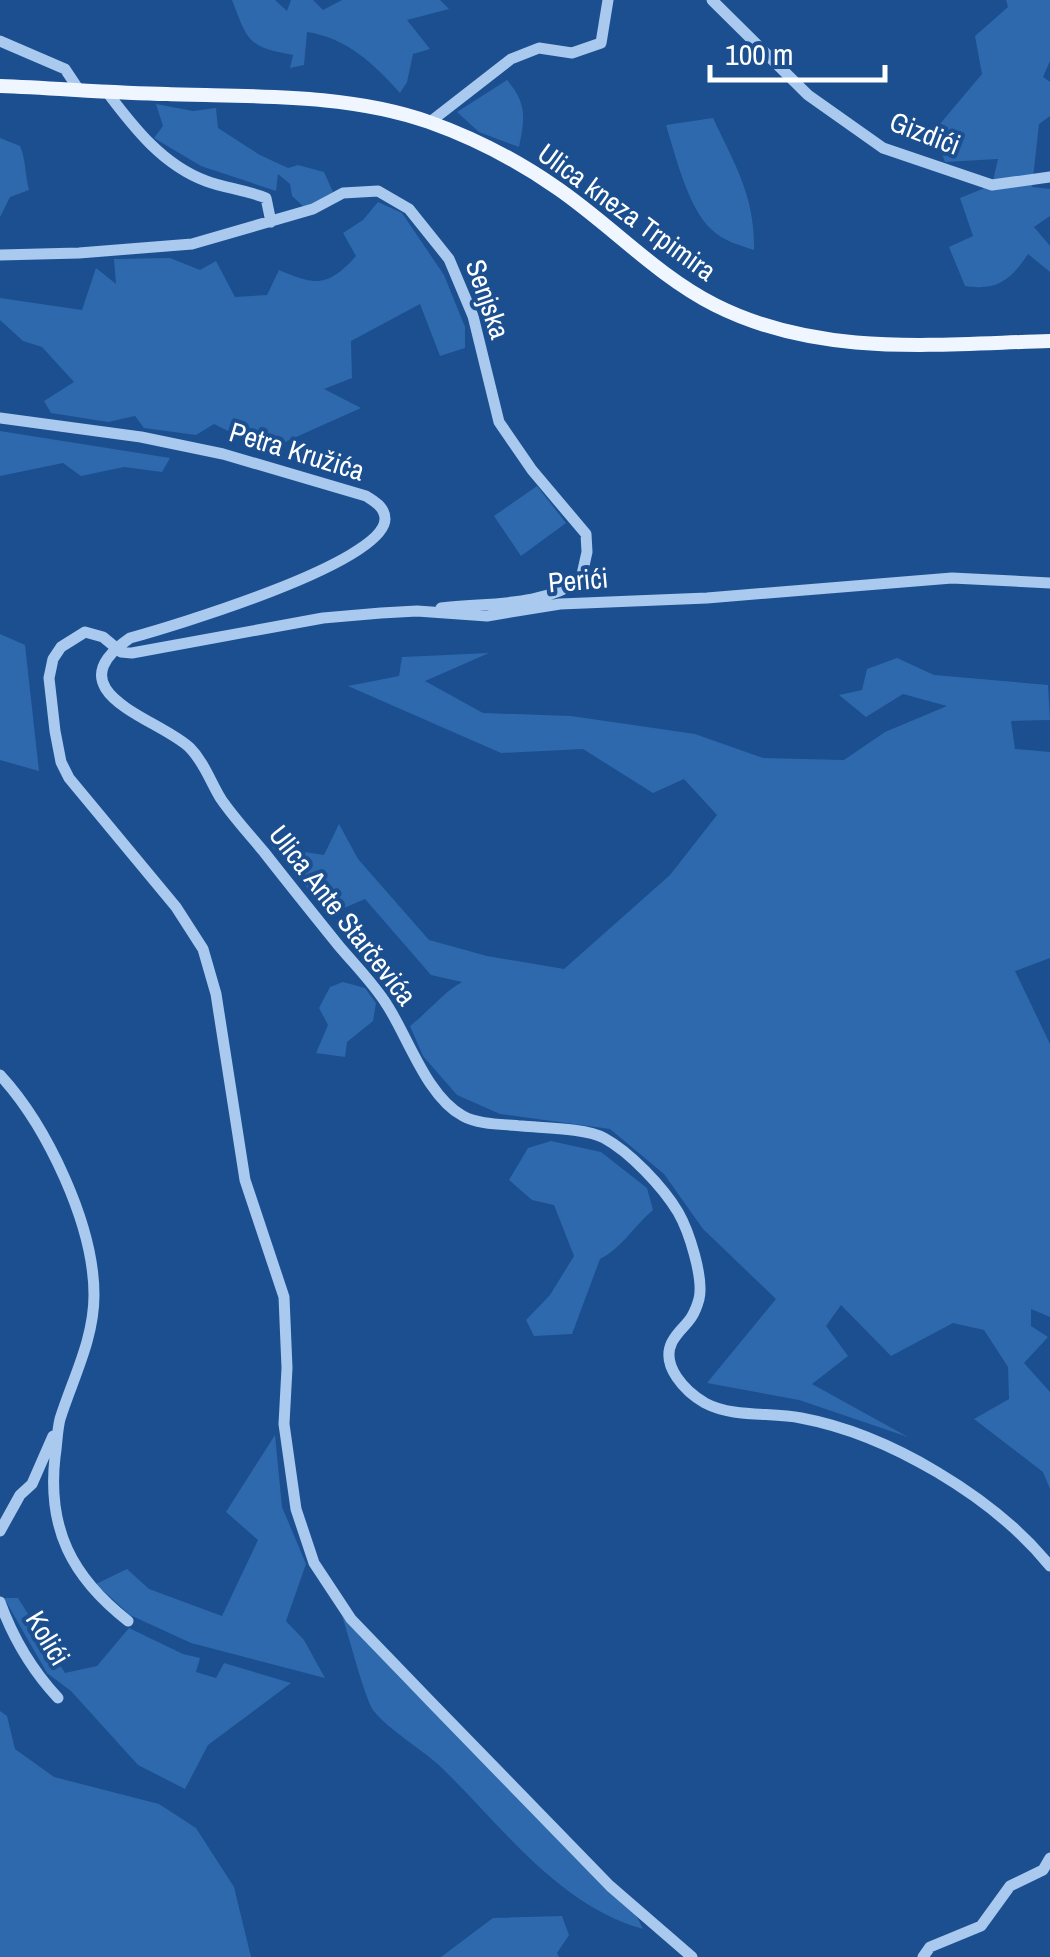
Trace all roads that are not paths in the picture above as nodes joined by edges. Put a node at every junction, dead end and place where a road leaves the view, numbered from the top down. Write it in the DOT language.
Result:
graph roads {
  1 [pos="608,0"];
  2 [pos="712,0"];
  3 [pos="0,40"];
  4 [pos="0,86"];
  5 [pos="80,90"];
  6 [pos="107,92"];
  7 [pos="430,122"];
  8 [pos="1050,177"];
  9 [pos="272,222"];
  10 [pos="0,255"];
  11 [pos="1050,340"];
  12 [pos="0,418"];
  13 [pos="1050,583"];
  14 [pos="417,611"];
  15 [pos="115,648"];
  16 [pos="0,1075"];
  17 [pos="59,1424"];
  18 [pos="0,1531"];
  19 [pos="1050,1566"];
  20 [pos="0,1602"];
  21 [pos="128,1621"];
  22 [pos="58,1698"];
  23 [pos="1050,1858"];
  24 [pos="692,1957"];
  25 [pos="923,1957"];
  1 -- 7 [label="street"];
  2 -- 8 [label="street, Gizdići"];
  3 -- 5 [label="street"];
  4 -- 5 [label="main road, Ulica kneza Trpimira"];
  5 -- 6 [label="main road, Ulica kneza Trpimira"];
  6 -- 7 [label="main road, Ulica kneza Trpimira"];
  6 -- 9 [label="street"];
  7 -- 11 [label="main road, Ulica kneza Trpimira"];
  9 -- 10 [label="street, Senjska"];
  9 -- 14 [label="street, Senjska"];
  12 -- 15 [label="street, Petra Kružića"];
  13 -- 14 [label="street, Perići"];
  14 -- 15 [label="street, Perići"];
  15 -- 19 [label="street, Ulica Ante Starčevića"];
  15 -- 24 [label="street, Perići"];
  16 -- 17 [label="street"];
  17 -- 18 [label="street"];
  17 -- 21 [label="street"];
  20 -- 22 [label="street, Kolići"];
  23 -- 25 [label="street"];
}
